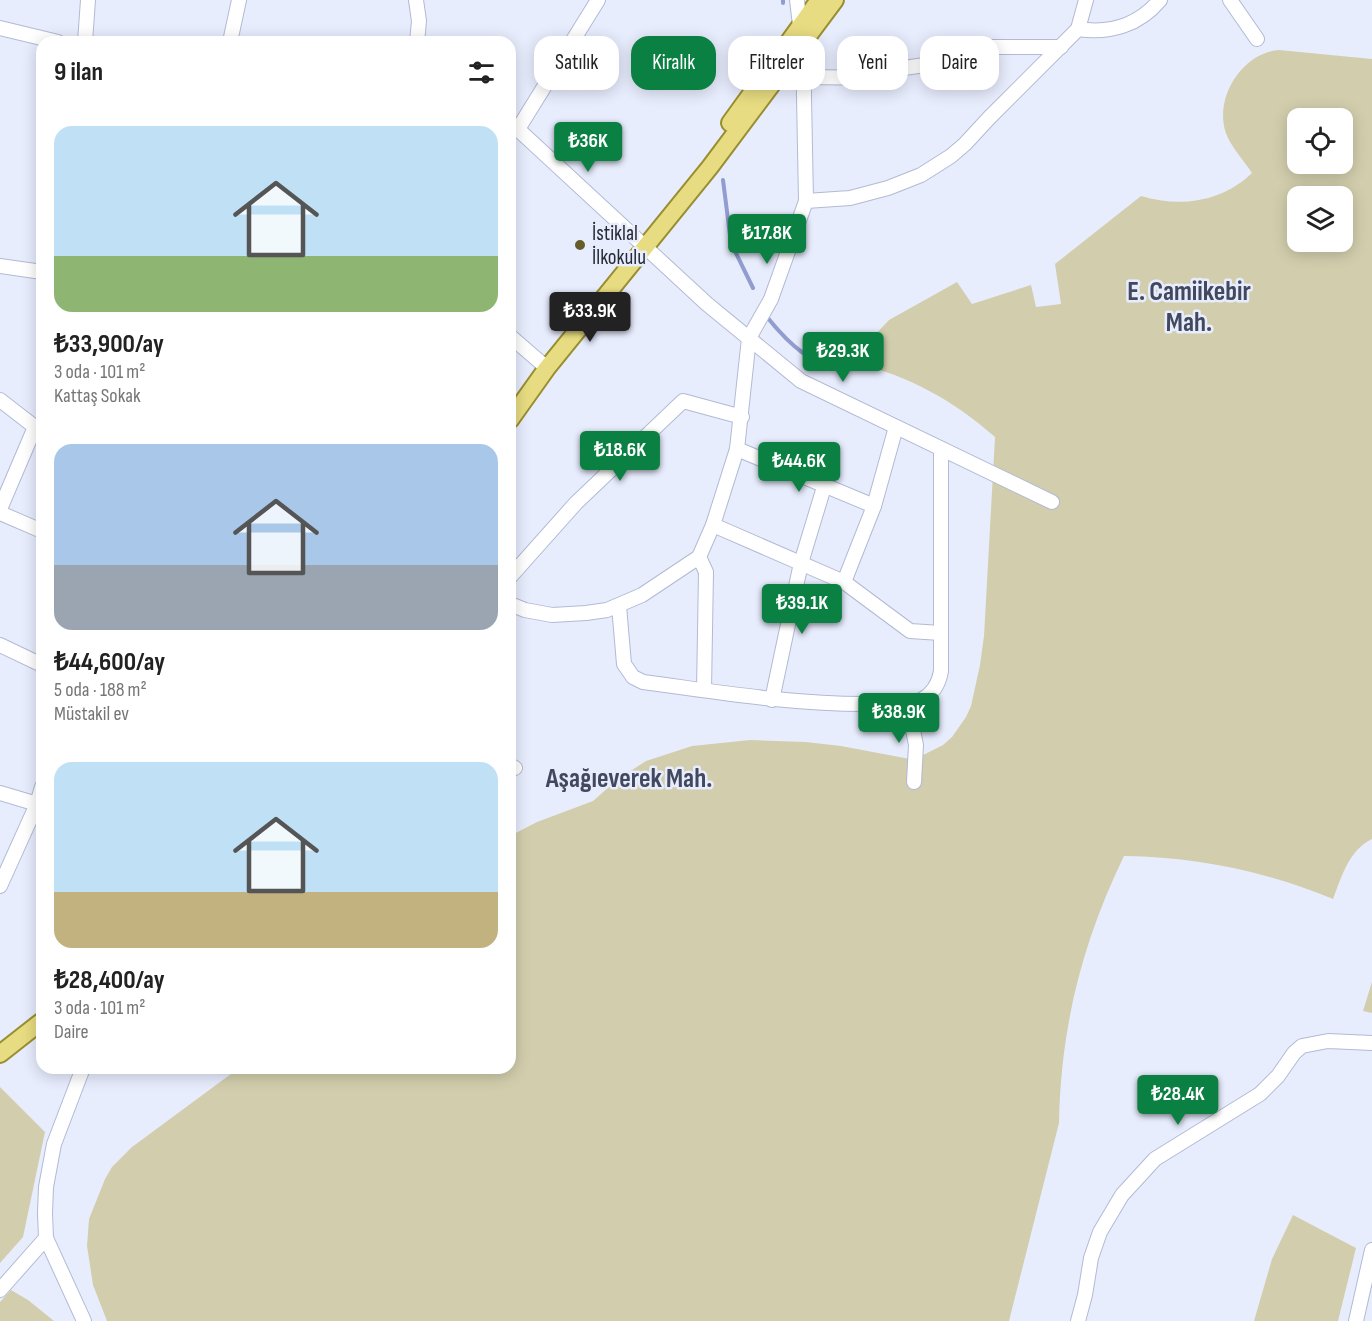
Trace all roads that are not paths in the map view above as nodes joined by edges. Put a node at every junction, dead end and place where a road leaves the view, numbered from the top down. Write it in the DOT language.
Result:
graph roads {
  1 [pos="88,0"];
  2 [pos="238,0"];
  3 [pos="416,0"];
  4 [pos="598,0"];
  5 [pos="797,0"];
  6 [pos="819,0"];
  7 [pos="835,0"];
  8 [pos="1086,0"];
  9 [pos="1160,0"];
  10 [pos="1230,0"];
  11 [pos="800,26"];
  12 [pos="0,28"];
  13 [pos="1078,29"];
  14 [pos="85,36"];
  15 [pos="231,36"];
  16 [pos="420,36"];
  17 [pos="808,36"];
  18 [pos="36,37"];
  19 [pos="1257,39"];
  20 [pos="1061,46"];
  21 [pos="825,77"];
  22 [pos="768,90"];
  23 [pos="803,90"];
  24 [pos="516,123"];
  25 [pos="516,128"];
  26 [pos="806,201"];
  27 [pos="644,247"];
  28 [pos="0,266"];
  29 [pos="36,271"];
  30 [pos="749,338"];
  31 [pos="516,341"];
  32 [pos="548,368"];
  33 [pos="0,400"];
  34 [pos="516,412"];
  35 [pos="742,417"];
  36 [pos="896,427"];
  37 [pos="737,449"];
  38 [pos="941,449"];
  39 [pos="824,487"];
  40 [pos="1052,502"];
  41 [pos="874,506"];
  42 [pos="0,511"];
  43 [pos="713,525"];
  44 [pos="36,528"];
  45 [pos="699,557"];
  46 [pos="801,563"];
  47 [pos="516,570"];
  48 [pos="844,582"];
  49 [pos="516,606"];
  50 [pos="619,606"];
  51 [pos="941,633"];
  52 [pos="0,645"];
  53 [pos="36,662"];
  54 [pos="704,690"];
  55 [pos="772,700"];
  56 [pos="908,704"];
  57 [pos="914,782"];
  58 [pos="0,793"];
  59 [pos="36,805"];
  60 [pos="36,814"];
  61 [pos="0,886"];
  62 [pos="36,1026"];
  63 [pos="1372,1043"];
  64 [pos="0,1054"];
  65 [pos="81,1074"];
  66 [pos="46,1238"];
  67 [pos="1372,1250"];
  68 [pos="0,1290"];
  69 [pos="84,1321"];
  70 [pos="1078,1321"];
  71 [pos="1356,1321"];
  1 -- 14 [label="street"];
  2 -- 15 [label="street"];
  3 -- 16 [label="street"];
  4 -- 24 [label="street"];
  5 -- 11 [label="street"];
  6 -- 11 [label="main road"];
  7 -- 17 [label="main road"];
  8 -- 13 [label="street"];
  9 -- 13 [label="street"];
  10 -- 19 [label="street"];
  11 -- 27 [label="main road"];
  12 -- 18 [label="street"];
  13 -- 20 [label="street"];
  20 -- 21 [label="street"];
  20 -- 26 [label="street"];
  22 -- 27 [label="main road"];
  23 -- 26 [label="street"];
  25 -- 27 [label="street"];
  26 -- 30 [label="street"];
  27 -- 30 [label="street"];
  27 -- 32 [label="main road"];
  28 -- 29 [label="street"];
  30 -- 35 [label="street"];
  30 -- 36 [label="street"];
  31 -- 32 [label="street"];
  32 -- 34 [label="main road"];
  33 -- 42 [label="street"];
  35 -- 37 [label="street"];
  35 -- 47 [label="street"];
  36 -- 38 [label="street"];
  36 -- 41 [label="street"];
  37 -- 39 [label="street"];
  37 -- 43 [label="street"];
  38 -- 40 [label="street"];
  38 -- 51 [label="street"];
  39 -- 41 [label="street"];
  39 -- 46 [label="street"];
  41 -- 48 [label="street"];
  42 -- 44 [label="street"];
  43 -- 45 [label="street"];
  43 -- 46 [label="street"];
  45 -- 50 [label="street"];
  45 -- 54 [label="street"];
  46 -- 48 [label="street"];
  46 -- 55 [label="street"];
  48 -- 51 [label="street"];
  49 -- 50 [label="street"];
  50 -- 54 [label="street"];
  51 -- 56 [label="street"];
  52 -- 53 [label="street"];
  54 -- 55 [label="street"];
  55 -- 56 [label="street"];
  56 -- 57 [label="street"];
  58 -- 59 [label="street"];
  60 -- 61 [label="street"];
  62 -- 64 [label="main road"];
  63 -- 70 [label="street"];
  65 -- 66 [label="street"];
  66 -- 68 [label="street"];
  66 -- 69 [label="street"];
  67 -- 71 [label="street"];
}
